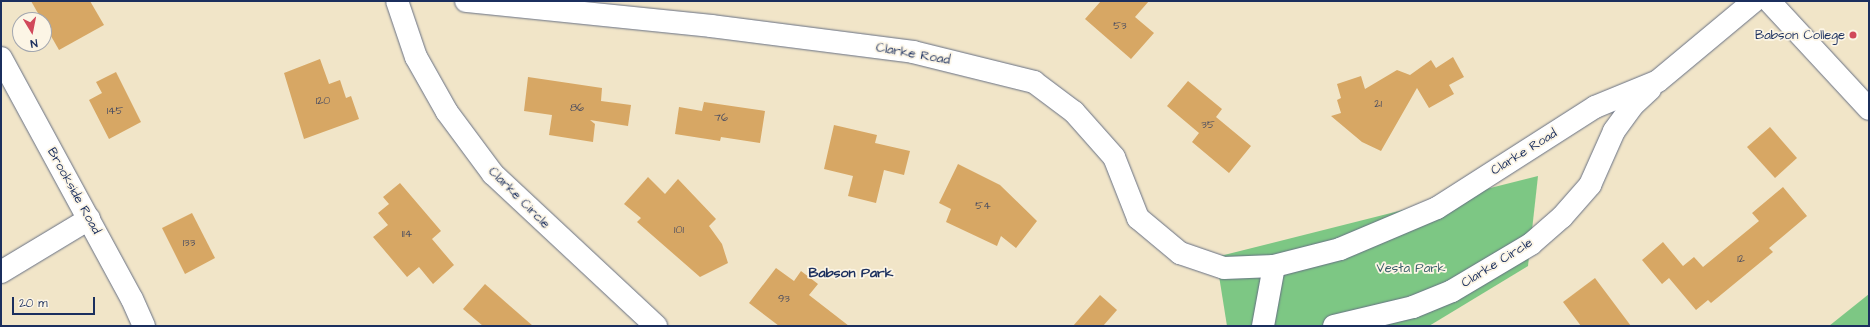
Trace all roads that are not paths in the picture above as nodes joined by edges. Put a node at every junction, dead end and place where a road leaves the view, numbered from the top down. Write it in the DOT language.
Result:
graph roads {
  1 [pos="396,1"];
  2 [pos="466,1"];
  3 [pos="1754,1"];
  4 [pos="1769,1"];
  5 [pos="1,58"];
  6 [pos="1658,81"];
  7 [pos="1869,109"];
  8 [pos="89,219"];
  9 [pos="1274,266"];
  10 [pos="1,272"];
  11 [pos="144,326"];
  12 [pos="656,326"];
  13 [pos="1263,326"];
  14 [pos="1334,326"];
  1 -- 12 [label="street, Clarke Circle"];
  2 -- 9 [label="street, Clarke Road"];
  3 -- 6 [label="street, Clarke Road"];
  4 -- 7 [label="street"];
  5 -- 8 [label="street, Brookside Road"];
  6 -- 9 [label="street, Clarke Road"];
  6 -- 14 [label="street, Clarke Circle"];
  8 -- 10 [label="street"];
  8 -- 11 [label="street, Brookside Road"];
  9 -- 13 [label="street"];
}
